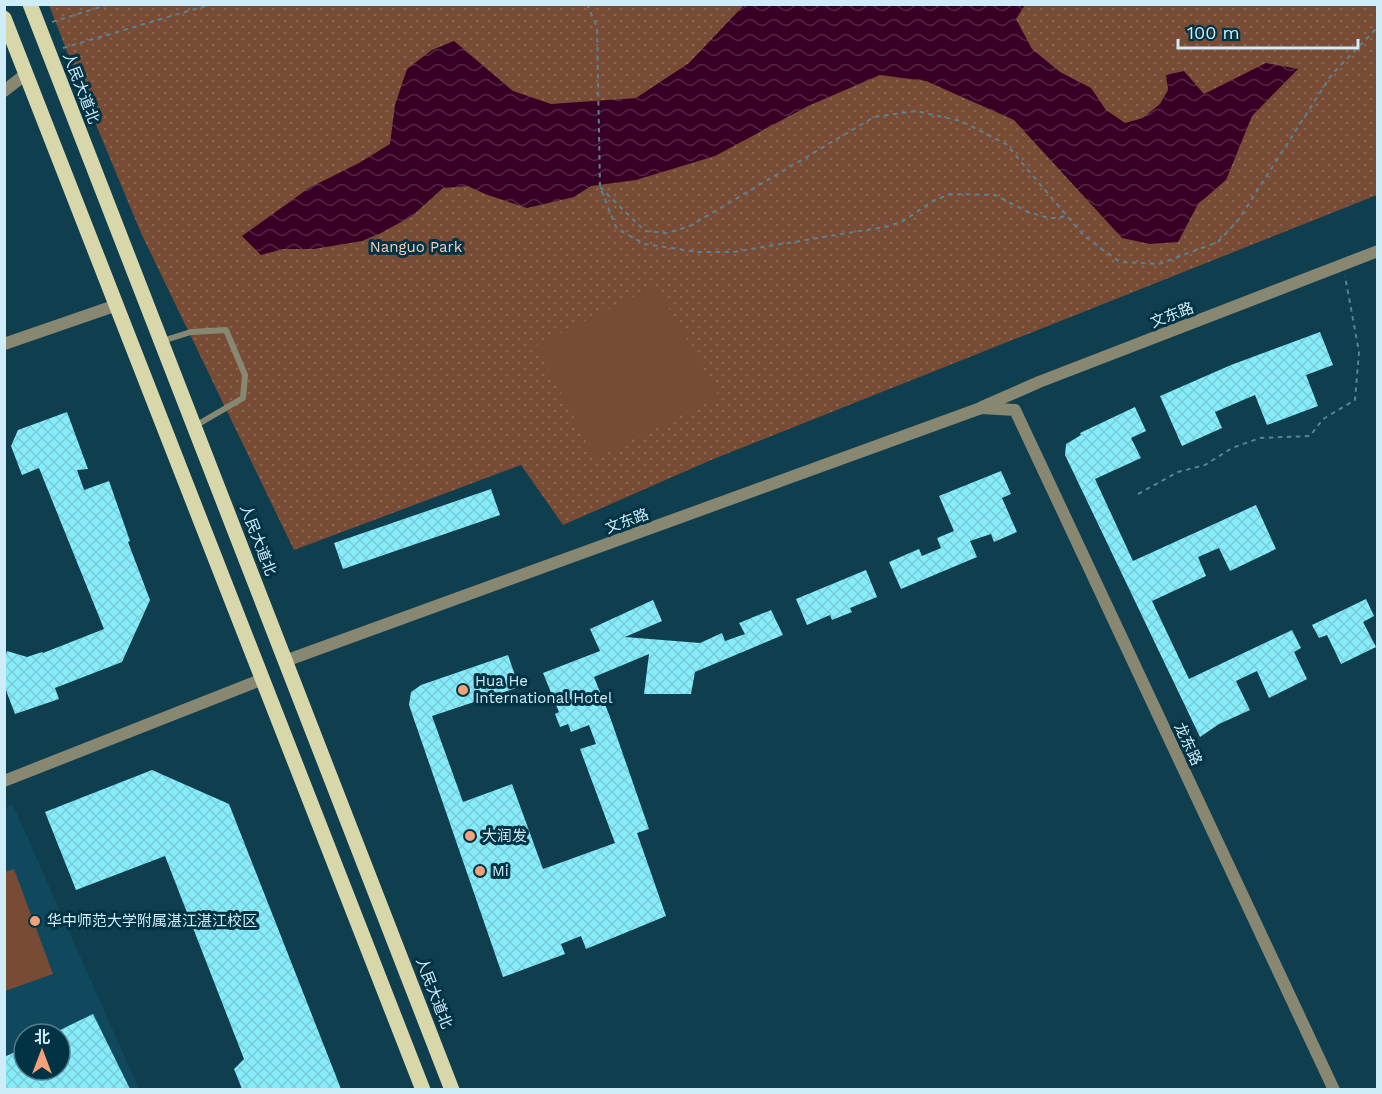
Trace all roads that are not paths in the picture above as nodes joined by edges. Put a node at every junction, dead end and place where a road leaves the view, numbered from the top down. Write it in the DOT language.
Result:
graph roads {
  1 [pos="30,4"];
  2 [pos="4,18"];
  3 [pos="26,74"];
  4 [pos="4,91"];
  5 [pos="1377,250"];
  6 [pos="117,305"];
  7 [pos="161,342"];
  8 [pos="4,344"];
  9 [pos="978,409"];
  10 [pos="1015,410"];
  11 [pos="194,427"];
  12 [pos="285,661"];
  13 [pos="263,679"];
  14 [pos="4,781"];
  15 [pos="423,1089"];
  16 [pos="452,1089"];
  17 [pos="1334,1089"];
  1 -- 7 [label="main road, 人民大道北"];
  2 -- 3 [label="main road"];
  3 -- 4 [label="street"];
  3 -- 6 [label="main road"];
  5 -- 9 [label="street, 文东路"];
  6 -- 8 [label="street"];
  6 -- 13 [label="main road"];
  7 -- 11 [label="main road, 人民大道北"];
  7 -- 11 [label="lane"];
  9 -- 10 [label="street, 文东路"];
  9 -- 12 [label="street, 文东路"];
  10 -- 17 [label="street, 龙东路"];
  11 -- 12 [label="main road, 人民大道北"];
  12 -- 16 [label="main road, 人民大道北"];
  13 -- 14 [label="street"];
  13 -- 15 [label="main road"];
}
